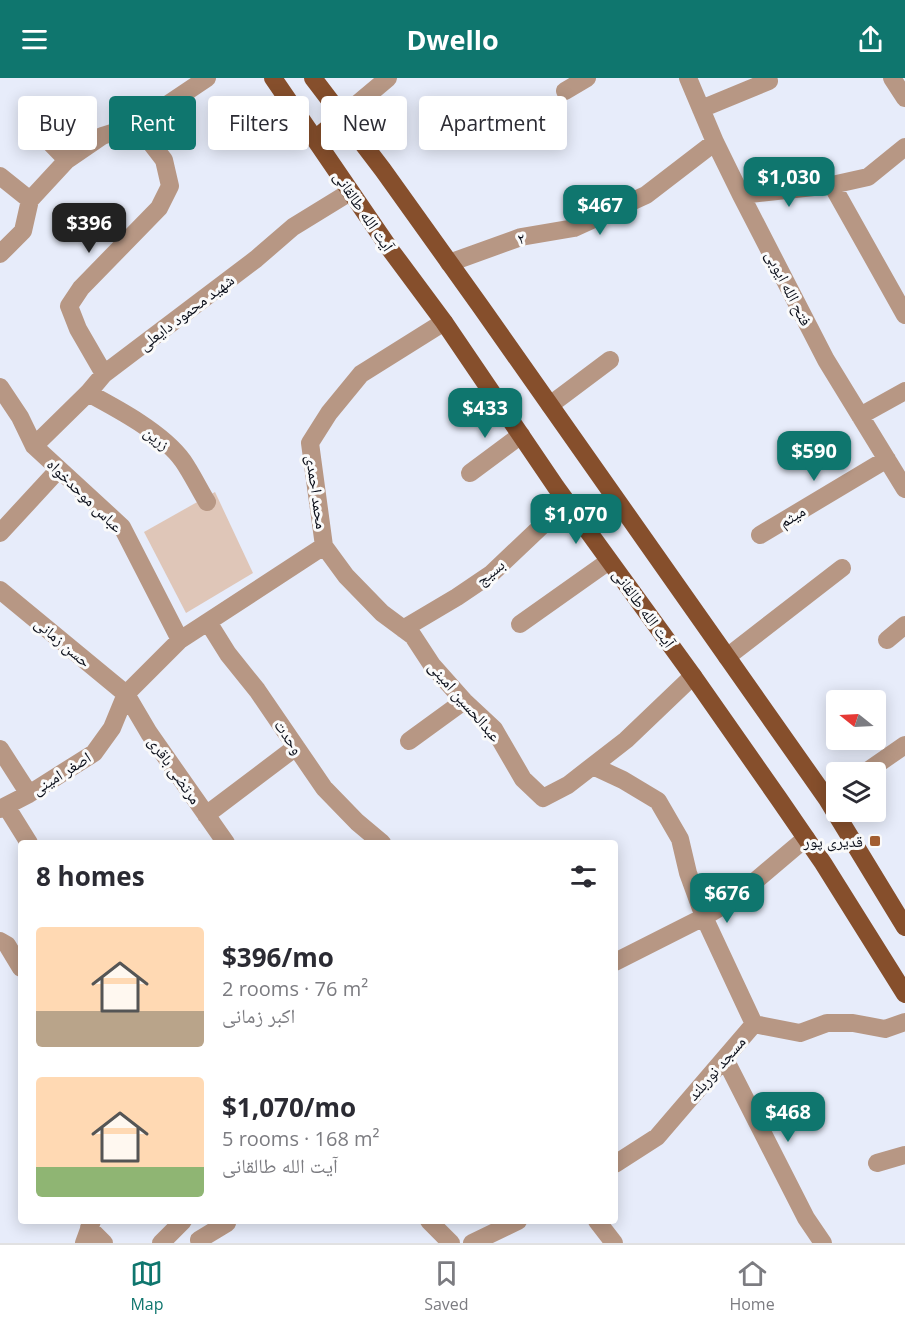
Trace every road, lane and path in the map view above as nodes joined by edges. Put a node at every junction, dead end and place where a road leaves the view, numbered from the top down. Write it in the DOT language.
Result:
graph roads {
  1 [pos="207,78"];
  2 [pos="273,78"];
  3 [pos="313,78"];
  4 [pos="388,78"];
  5 [pos="587,78"];
  6 [pos="688,78"];
  7 [pos="892,78"];
  8 [pos="769,81"];
  9 [pos="565,92"];
  10 [pos="180,96"];
  11 [pos="327,96"];
  12 [pos="367,96"];
  13 [pos="905,98"];
  14 [pos="701,109"];
  15 [pos="321,133"];
  16 [pos="109,134"];
  17 [pos="315,138"];
  18 [pos="715,142"];
  19 [pos="905,147"];
  20 [pos="57,150"];
  21 [pos="156,150"];
  22 [pos="368,150"];
  23 [pos="67,160"];
  24 [pos="0,176"];
  25 [pos="832,185"];
  26 [pos="351,192"];
  27 [pos="741,195"];
  28 [pos="30,200"];
  29 [pos="0,254"];
  30 [pos="450,263"];
  31 [pos="905,315"];
  32 [pos="444,322"];
  33 [pos="610,360"];
  34 [pos="104,374"];
  35 [pos="0,387"];
  36 [pos="905,391"];
  37 [pos="88,393"];
  38 [pos="550,405"];
  39 [pos="860,416"];
  40 [pos="521,435"];
  41 [pos="34,446"];
  42 [pos="886,459"];
  43 [pos="59,469"];
  44 [pos="470,472"];
  45 [pos="905,489"];
  46 [pos="207,502"];
  47 [pos="567,502"];
  48 [pos="0,533"];
  49 [pos="760,535"];
  50 [pos="324,546"];
  51 [pos="609,561"];
  52 [pos="842,568"];
  53 [pos="0,590"];
  54 [pos="208,622"];
  55 [pos="520,624"];
  56 [pos="905,625"];
  57 [pos="403,629"];
  58 [pos="180,640"];
  59 [pos="887,640"];
  60 [pos="727,657"];
  61 [pos="693,676"];
  62 [pos="126,694"];
  63 [pos="464,701"];
  64 [pos="409,741"];
  65 [pos="905,745"];
  66 [pos="296,747"];
  67 [pos="0,749"];
  68 [pos="880,762"];
  69 [pos="593,766"];
  70 [pos="826,788"];
  71 [pos="29,794"];
  72 [pos="3,808"];
  73 [pos="206,815"];
  74 [pos="846,822"];
  75 [pos="806,838"];
  76 [pos="27,840"];
  77 [pos="224,840"];
  78 [pos="378,840"];
  79 [pos="704,917"];
  80 [pos="905,927"];
  81 [pos="0,941"];
  82 [pos="618,960"];
  83 [pos="18,963"];
  84 [pos="899,969"];
  85 [pos="905,994"];
  86 [pos="905,1022"];
  87 [pos="754,1024"];
  88 [pos="725,1059"];
  89 [pos="905,1155"];
  90 [pos="618,1162"];
  91 [pos="877,1163"];
  92 [pos="180,1224"];
  93 [pos="190,1224"];
  94 [pos="226,1224"];
  95 [pos="432,1224"];
  96 [pos="512,1224"];
  97 [pos="599,1224"];
  98 [pos="88,1231"];
  99 [pos="200,1242"];
  100 [pos="610,1242"];
  101 [pos="104,1243"];
  102 [pos="161,1243"];
  103 [pos="451,1243"];
  104 [pos="472,1243"];
  105 [pos="823,1243"];
  1 -- 10 [label="street"];
  2 -- 17 [label="main road, آیت الله طالقانی"];
  3 -- 11 [label="main road"];
  4 -- 12 [label="street"];
  5 -- 9 [label="street"];
  6 -- 14 [label="street, فتح الله ایوبی"];
  7 -- 13 [label="street"];
  8 -- 14 [label="street"];
  14 -- 18 [label="street, فتح الله ایوبی"];
  15 -- 17 [label="main road"];
  16 -- 23 [label="street"];
  17 -- 26 [label="main road, آیت الله طالقانی"];
  18 -- 27 [label="street, فتح الله ایوبی"];
  18 -- 30 [label="street, ۲"];
  19 -- 25 [label="street"];
  20 -- 23 [label="street"];
  21 -- 34 [label="street"];
  22 -- 30 [label="main road"];
  23 -- 28 [label="street"];
  24 -- 28 [label="street"];
  25 -- 27 [label="street"];
  25 -- 31 [label="street"];
  26 -- 32 [label="main road, آیت الله طالقانی"];
  26 -- 34 [label="street, شهید محمود دایعلی"];
  27 -- 39 [label="street, فتح الله ایوبی"];
  28 -- 29 [label="street"];
  30 -- 38 [label="main road"];
  32 -- 40 [label="main road, آیت الله طالقانی"];
  32 -- 50 [label="street, محمد احمدی"];
  33 -- 38 [label="street"];
  34 -- 37 [label="street, شهید محمود دایعلی"];
  35 -- 41 [label="street, عباس موحدخواه"];
  36 -- 39 [label="street"];
  37 -- 41 [label="street, شهید محمود دایعلی"];
  37 -- 46 [label="street, زرین"];
  38 -- 60 [label="main road"];
  39 -- 42 [label="street, فتح الله ایوبی"];
  40 -- 44 [label="street"];
  40 -- 47 [label="main road, آیت الله طالقانی"];
  41 -- 43 [label="street, عباس موحدخواه"];
  42 -- 45 [label="street, فتح الله ایوبی"];
  42 -- 49 [label="street, میثم"];
  43 -- 48 [label="street"];
  43 -- 58 [label="street, عباس موحدخواه"];
  47 -- 51 [label="main road, آیت الله طالقانی"];
  47 -- 57 [label="street, بسیج"];
  50 -- 54 [label="street"];
  50 -- 57 [label="street, عبدالحسین امینی"];
  51 -- 55 [label="street"];
  51 -- 61 [label="main road, آیت الله طالقانی"];
  52 -- 60 [label="street"];
  53 -- 62 [label="street, حسن زمانی"];
  54 -- 58 [label="street"];
  54 -- 66 [label="street, وحدت"];
  56 -- 59 [label="street"];
  57 -- 63 [label="street, عبدالحسین امینی"];
  58 -- 62 [label="street"];
  60 -- 70 [label="main road"];
  61 -- 69 [label="street, عبدالحسین امینی"];
  61 -- 75 [label="main road, آیت الله طالقانی"];
  62 -- 71 [label="street, اصغر امینی"];
  62 -- 73 [label="street, مرتضی باقری"];
  63 -- 64 [label="street"];
  63 -- 69 [label="street, عبدالحسین امینی"];
  65 -- 68 [label="street"];
  66 -- 73 [label="street"];
  66 -- 78 [label="street, وحدت"];
  67 -- 71 [label="street"];
  69 -- 79 [label="street"];
  71 -- 72 [label="street, اصغر امینی"];
  72 -- 76 [label="street"];
  73 -- 77 [label="street, مرتضی باقری"];
  74 -- 80 [label="main road"];
  75 -- 79 [label="street"];
  75 -- 84 [label="main road, آیت الله طالقانی"];
  79 -- 82 [label="street"];
  79 -- 87 [label="street"];
  81 -- 83 [label="street"];
  84 -- 85 [label="main road, آیت الله طالقانی"];
  86 -- 87 [label="street, مسجد نوربلند"];
  87 -- 88 [label="street, مسجد نوربلند"];
  88 -- 90 [label="street, مسجد نوربلند"];
  88 -- 105 [label="street"];
  89 -- 91 [label="street"];
  92 -- 102 [label="street"];
  93 -- 99 [label="street"];
  94 -- 99 [label="street"];
  95 -- 103 [label="street"];
  96 -- 104 [label="street"];
  97 -- 100 [label="street"];
  98 -- 101 [label="street"];
}
